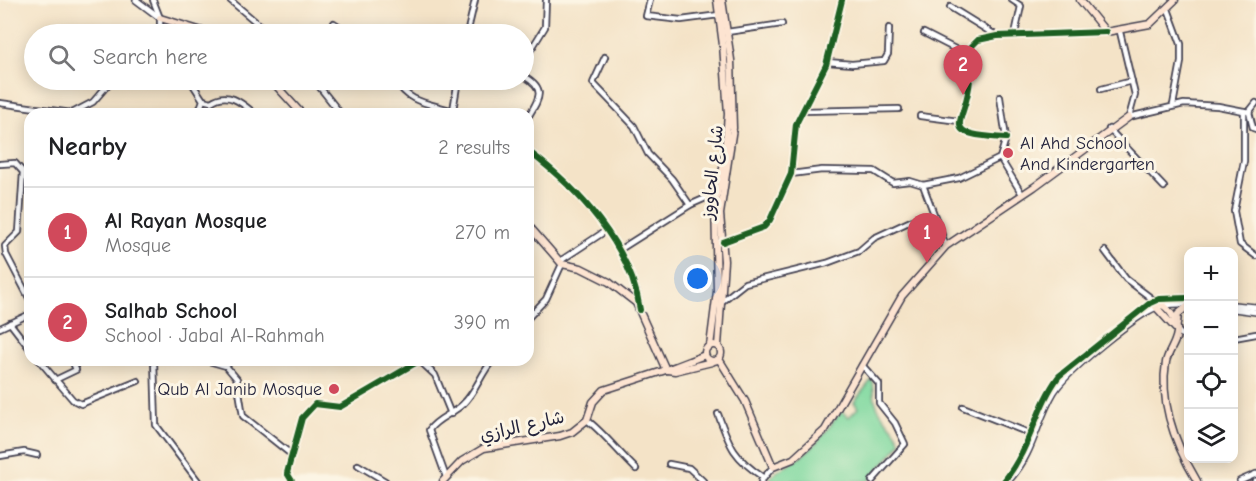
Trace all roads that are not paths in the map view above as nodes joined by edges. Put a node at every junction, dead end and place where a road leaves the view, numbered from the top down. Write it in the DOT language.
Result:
graph roads {
  1 [pos="136,0"];
  2 [pos="153,0"];
  3 [pos="230,0"];
  4 [pos="475,0"];
  5 [pos="546,0"];
  6 [pos="650,0"];
  7 [pos="717,0"];
  8 [pos="722,0"];
  9 [pos="842,0"];
  10 [pos="1012,0"];
  11 [pos="1080,0"];
  12 [pos="1175,0"];
  13 [pos="950,7"];
  14 [pos="1168,9"];
  15 [pos="719,15"];
  16 [pos="160,18"];
  17 [pos="160,24"];
  18 [pos="180,24"];
  19 [pos="258,24"];
  20 [pos="469,24"];
  21 [pos="782,24"];
  22 [pos="889,27"];
  23 [pos="727,32"];
  24 [pos="1106,32"];
  25 [pos="1119,32"];
  26 [pos="924,33"];
  27 [pos="1015,34"];
  28 [pos="997,36"];
  29 [pos="534,45"];
  30 [pos="967,55"];
  31 [pos="605,57"];
  32 [pos="826,62"];
  33 [pos="1132,81"];
  34 [pos="534,84"];
  35 [pos="1101,89"];
  36 [pos="103,90"];
  37 [pos="196,90"];
  38 [pos="279,90"];
  39 [pos="322,90"];
  40 [pos="405,90"];
  41 [pos="456,90"];
  42 [pos="1000,97"];
  43 [pos="203,100"];
  44 [pos="0,103"];
  45 [pos="1256,103"];
  46 [pos="1173,105"];
  47 [pos="36,108"];
  48 [pos="82,108"];
  49 [pos="200,108"];
  50 [pos="246,108"];
  51 [pos="296,108"];
  52 [pos="336,108"];
  53 [pos="442,108"];
  54 [pos="453,108"];
  55 [pos="534,108"];
  56 [pos="899,109"];
  57 [pos="802,111"];
  58 [pos="1247,111"];
  59 [pos="920,116"];
  60 [pos="1129,117"];
  61 [pos="958,121"];
  62 [pos="1109,129"];
  63 [pos="1256,129"];
  64 [pos="1006,138"];
  65 [pos="534,155"];
  66 [pos="1000,158"];
  67 [pos="0,164"];
  68 [pos="791,174"];
  69 [pos="923,185"];
  70 [pos="1164,188"];
  71 [pos="717,194"];
  72 [pos="1022,194"];
  73 [pos="690,205"];
  74 [pos="913,220"];
  75 [pos="607,230"];
  76 [pos="534,232"];
  77 [pos="723,242"];
  78 [pos="0,246"];
  79 [pos="946,246"];
  80 [pos="619,250"];
  81 [pos="1105,251"];
  82 [pos="6,254"];
  83 [pos="1256,256"];
  84 [pos="561,263"];
  85 [pos="24,288"];
  86 [pos="1184,299"];
  87 [pos="721,302"];
  88 [pos="1155,304"];
  89 [pos="1165,304"];
  90 [pos="1184,305"];
  91 [pos="1238,305"];
  92 [pos="1256,307"];
  93 [pos="1184,309"];
  94 [pos="640,310"];
  95 [pos="1238,310"];
  96 [pos="534,312"];
  97 [pos="1256,312"];
  98 [pos="24,317"];
  99 [pos="10,323"];
  100 [pos="0,328"];
  101 [pos="1177,328"];
  102 [pos="1256,334"];
  103 [pos="1184,336"];
  104 [pos="1238,337"];
  105 [pos="24,341"];
  106 [pos="710,346"];
  107 [pos="718,346"];
  108 [pos="705,355"];
  109 [pos="719,359"];
  110 [pos="712,362"];
  111 [pos="862,365"];
  112 [pos="44,366"];
  113 [pos="74,366"];
  114 [pos="154,366"];
  115 [pos="226,366"];
  116 [pos="409,366"];
  117 [pos="425,366"];
  118 [pos="487,366"];
  119 [pos="666,370"];
  120 [pos="55,380"];
  121 [pos="138,381"];
  122 [pos="963,407"];
  123 [pos="451,414"];
  124 [pos="718,414"];
  125 [pos="587,420"];
  126 [pos="1034,435"];
  127 [pos="37,455"];
  128 [pos="292,455"];
  129 [pos="0,456"];
  130 [pos="669,464"];
  131 [pos="358,465"];
  132 [pos="773,467"];
  133 [pos="636,469"];
  134 [pos="1256,474"];
  135 [pos="444,479"];
  136 [pos="763,479"];
  137 [pos="198,481"];
  138 [pos="292,481"];
  139 [pos="384,481"];
  140 [pos="703,481"];
  141 [pos="872,481"];
  142 [pos="1006,481"];
  143 [pos="1197,481"];
  144 [pos="1240,481"];
  1 -- 16 [label="street"];
  2 -- 16 [label="street"];
  3 -- 19 [label="street"];
  4 -- 20 [label="street"];
  5 -- 29 [label="street"];
  6 -- 15 [label="street"];
  7 -- 15 [label="main road"];
  8 -- 23 [label="main road, شارع الحاووز"];
  9 -- 32 [label="street"];
  10 -- 27 [label="street"];
  11 -- 24 [label="main road"];
  12 -- 14 [label="main road"];
  13 -- 28 [label="street"];
  14 -- 25 [label="main road"];
  14 -- 46 [label="street"];
  15 -- 71 [label="main road"];
  16 -- 17 [label="street"];
  16 -- 18 [label="main road"];
  21 -- 23 [label="street"];
  22 -- 32 [label="street"];
  23 -- 77 [label="main road, شارع الحاووز"];
  24 -- 25 [label="main road"];
  24 -- 27 [label="street"];
  25 -- 33 [label="street"];
  26 -- 30 [label="street"];
  27 -- 28 [label="street"];
  28 -- 30 [label="street"];
  30 -- 61 [label="street"];
  31 -- 73 [label="street"];
  32 -- 57 [label="street"];
  33 -- 35 [label="street"];
  33 -- 60 [label="street"];
  34 -- 55 [label="street"];
  36 -- 48 [label="street"];
  37 -- 43 [label="street"];
  38 -- 51 [label="main road"];
  39 -- 52 [label="street"];
  40 -- 53 [label="street"];
  41 -- 54 [label="street"];
  42 -- 64 [label="street"];
  43 -- 49 [label="street"];
  43 -- 50 [label="street"];
  44 -- 47 [label="street"];
  45 -- 58 [label="street"];
  46 -- 58 [label="street"];
  46 -- 60 [label="street"];
  56 -- 57 [label="street"];
  57 -- 68 [label="street"];
  58 -- 63 [label="street"];
  58 -- 83 [label="street"];
  59 -- 61 [label="street"];
  60 -- 62 [label="main road"];
  61 -- 64 [label="street"];
  62 -- 70 [label="street"];
  62 -- 72 [label="main road"];
  64 -- 66 [label="street"];
  65 -- 75 [label="street"];
  66 -- 69 [label="street"];
  66 -- 72 [label="street"];
  67 -- 82 [label="street"];
  68 -- 69 [label="street"];
  68 -- 77 [label="street"];
  69 -- 79 [label="street"];
  71 -- 73 [label="street"];
  71 -- 106 [label="main road"];
  72 -- 79 [label="main road"];
  73 -- 80 [label="street"];
  74 -- 87 [label="street"];
  75 -- 80 [label="street"];
  75 -- 84 [label="street"];
  76 -- 84 [label="main road"];
  77 -- 87 [label="main road, شارع الحاووز"];
  78 -- 82 [label="street"];
  79 -- 111 [label="main road"];
  80 -- 94 [label="street"];
  81 -- 88 [label="street"];
  82 -- 85 [label="street"];
  84 -- 94 [label="main road"];
  84 -- 96 [label="street"];
  86 -- 88 [label="street"];
  87 -- 107 [label="main road, شارع الحاووز"];
  88 -- 89 [label="main road"];
  88 -- 101 [label="main road"];
  88 -- 126 [label="street"];
  89 -- 90 [label="street"];
  89 -- 101 [label="main road"];
  91 -- 92 [label="street"];
  93 -- 101 [label="main road"];
  94 -- 119 [label="main road"];
  95 -- 97 [label="street"];
  98 -- 99 [label="street"];
  99 -- 100 [label="street"];
  99 -- 105 [label="street"];
  101 -- 103 [label="street"];
  101 -- 143 [label="main road"];
  102 -- 104 [label="street"];
  106 -- 107 [label="main road"];
  106 -- 108 [label="main road"];
  107 -- 109 [label="main road"];
  108 -- 110 [label="main road"];
  108 -- 119 [label="main road, شارع الرازي"];
  109 -- 110 [label="main road"];
  109 -- 132 [label="main road"];
  110 -- 119 [label="main road, شارع الرازي"];
  111 -- 132 [label="main road"];
  111 -- 141 [label="street"];
  112 -- 120 [label="street"];
  113 -- 120 [label="street"];
  114 -- 137 [label="street"];
  115 -- 128 [label="street"];
  116 -- 128 [label="street"];
  117 -- 123 [label="street"];
  118 -- 123 [label="street"];
  119 -- 125 [label="main road, شارع الرازي"];
  120 -- 121 [label="street"];
  122 -- 126 [label="street"];
  123 -- 135 [label="street"];
  124 -- 136 [label="street"];
  125 -- 133 [label="street"];
  125 -- 135 [label="main road, شارع الرازي"];
  126 -- 142 [label="street"];
  127 -- 129 [label="street"];
  128 -- 138 [label="street"];
  130 -- 140 [label="street"];
  131 -- 139 [label="street"];
  132 -- 136 [label="street"];
  134 -- 144 [label="street"];
}
